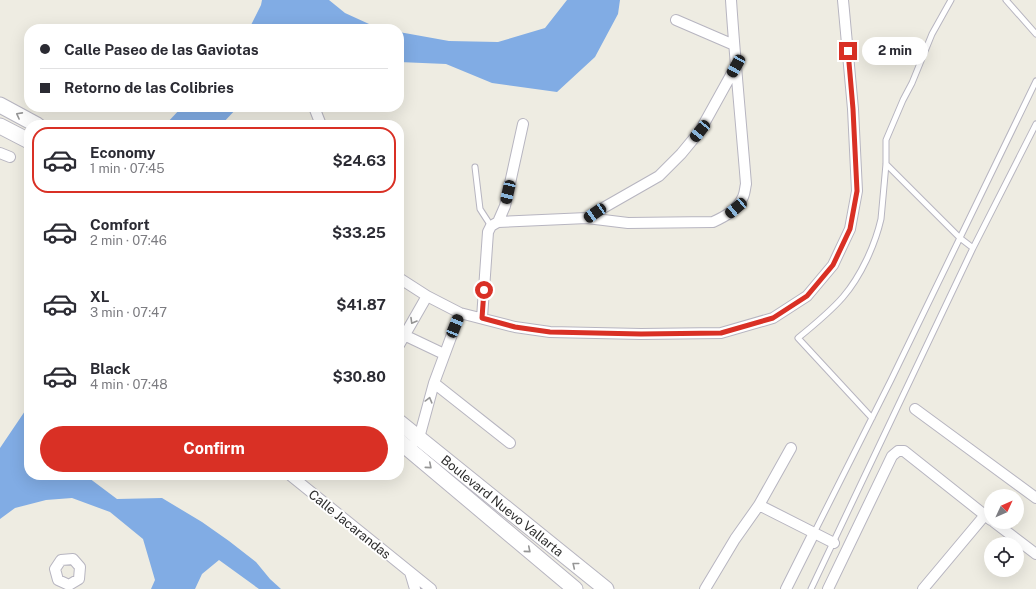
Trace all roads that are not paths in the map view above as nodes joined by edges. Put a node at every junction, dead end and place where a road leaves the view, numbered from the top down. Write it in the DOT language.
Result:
graph roads {
  1 [pos="731,0"];
  2 [pos="843,0"];
  3 [pos="951,0"];
  4 [pos="1006,0"];
  5 [pos="676,20"];
  6 [pos="1036,34"];
  7 [pos="734,45"];
  8 [pos="736,66"];
  9 [pos="1036,81"];
  10 [pos="0,105"];
  11 [pos="28,120"];
  12 [pos="523,124"];
  13 [pos="1036,124"];
  14 [pos="0,126"];
  15 [pos="24,138"];
  16 [pos="0,153"];
  17 [pos="10,157"];
  18 [pos="886,164"];
  19 [pos="475,167"];
  20 [pos="587,218"];
  21 [pos="495,224"];
  22 [pos="960,238"];
  23 [pos="973,248"];
  24 [pos="404,281"];
  25 [pos="427,296"];
  26 [pos="460,312"];
  27 [pos="482,318"];
  28 [pos="404,335"];
  29 [pos="444,354"];
  30 [pos="434,383"];
  31 [pos="915,409"];
  32 [pos="872,418"];
  33 [pos="404,426"];
  34 [pos="419,438"];
  35 [pos="510,443"];
  36 [pos="404,445"];
  37 [pos="791,448"];
  38 [pos="296,480"];
  39 [pos="1036,498"];
  40 [pos="759,506"];
  41 [pos="984,514"];
  42 [pos="984,521"];
  43 [pos="1003,529"];
  44 [pos="814,533"];
  45 [pos="834,543"];
  46 [pos="1036,554"];
  47 [pos="410,572"];
  48 [pos="416,589"];
  49 [pos="431,589"];
  50 [pos="575,589"];
  51 [pos="606,589"];
  52 [pos="705,589"];
  53 [pos="786,589"];
  54 [pos="811,589"];
  55 [pos="828,589"];
  56 [pos="923,589"];
  1 -- 7 [label="street"];
  2 -- 27 [label="street"];
  3 -- 18 [label="lane"];
  4 -- 6 [label="lane"];
  5 -- 7 [label="street"];
  7 -- 8 [label="street"];
  8 -- 20 [label="street"];
  8 -- 20 [label="street"];
  9 -- 22 [label="lane"];
  11 -- 10 [label="main road, one-way"];
  12 -- 21 [label="street"];
  13 -- 23 [label="lane"];
  14 -- 15 [label="main road"];
  16 -- 17 [label="street"];
  18 -- 22 [label="lane"];
  18 -- 32 [label="lane"];
  19 -- 21 [label="lane"];
  20 -- 21 [label="street"];
  21 -- 27 [label="street"];
  22 -- 23 [label="lane"];
  22 -- 32 [label="lane"];
  23 -- 45 [label="lane"];
  24 -- 25 [label="street"];
  25 -- 26 [label="street"];
  25 -- 28 [label="street, one-way"];
  26 -- 27 [label="street"];
  26 -- 29 [label="street"];
  28 -- 29 [label="street"];
  29 -- 30 [label="street"];
  34 -- 30 [label="street, one-way"];
  30 -- 35 [label="street"];
  31 -- 39 [label="street"];
  32 -- 44 [label="lane"];
  33 -- 34 [label="main road, Boulevard Nuevo Vallarta"];
  34 -- 36 [label="street"];
  51 -- 34 [label="main road, Boulevard Nuevo Vallarta, one-way"];
  36 -- 50 [label="main road, Boulevard Nuevo Vallarta, one-way"];
  37 -- 40 [label="street"];
  38 -- 47 [label="street, Calle Jacarandas"];
  40 -- 44 [label="street"];
  40 -- 52 [label="street"];
  41 -- 55 [label="street"];
  42 -- 56 [label="street"];
  43 -- 46 [label="street"];
  44 -- 45 [label="street"];
  44 -- 53 [label="street"];
  45 -- 54 [label="lane"];
  47 -- 48 [label="street"];
  47 -- 49 [label="street, Calle Jacarandas"];
}
